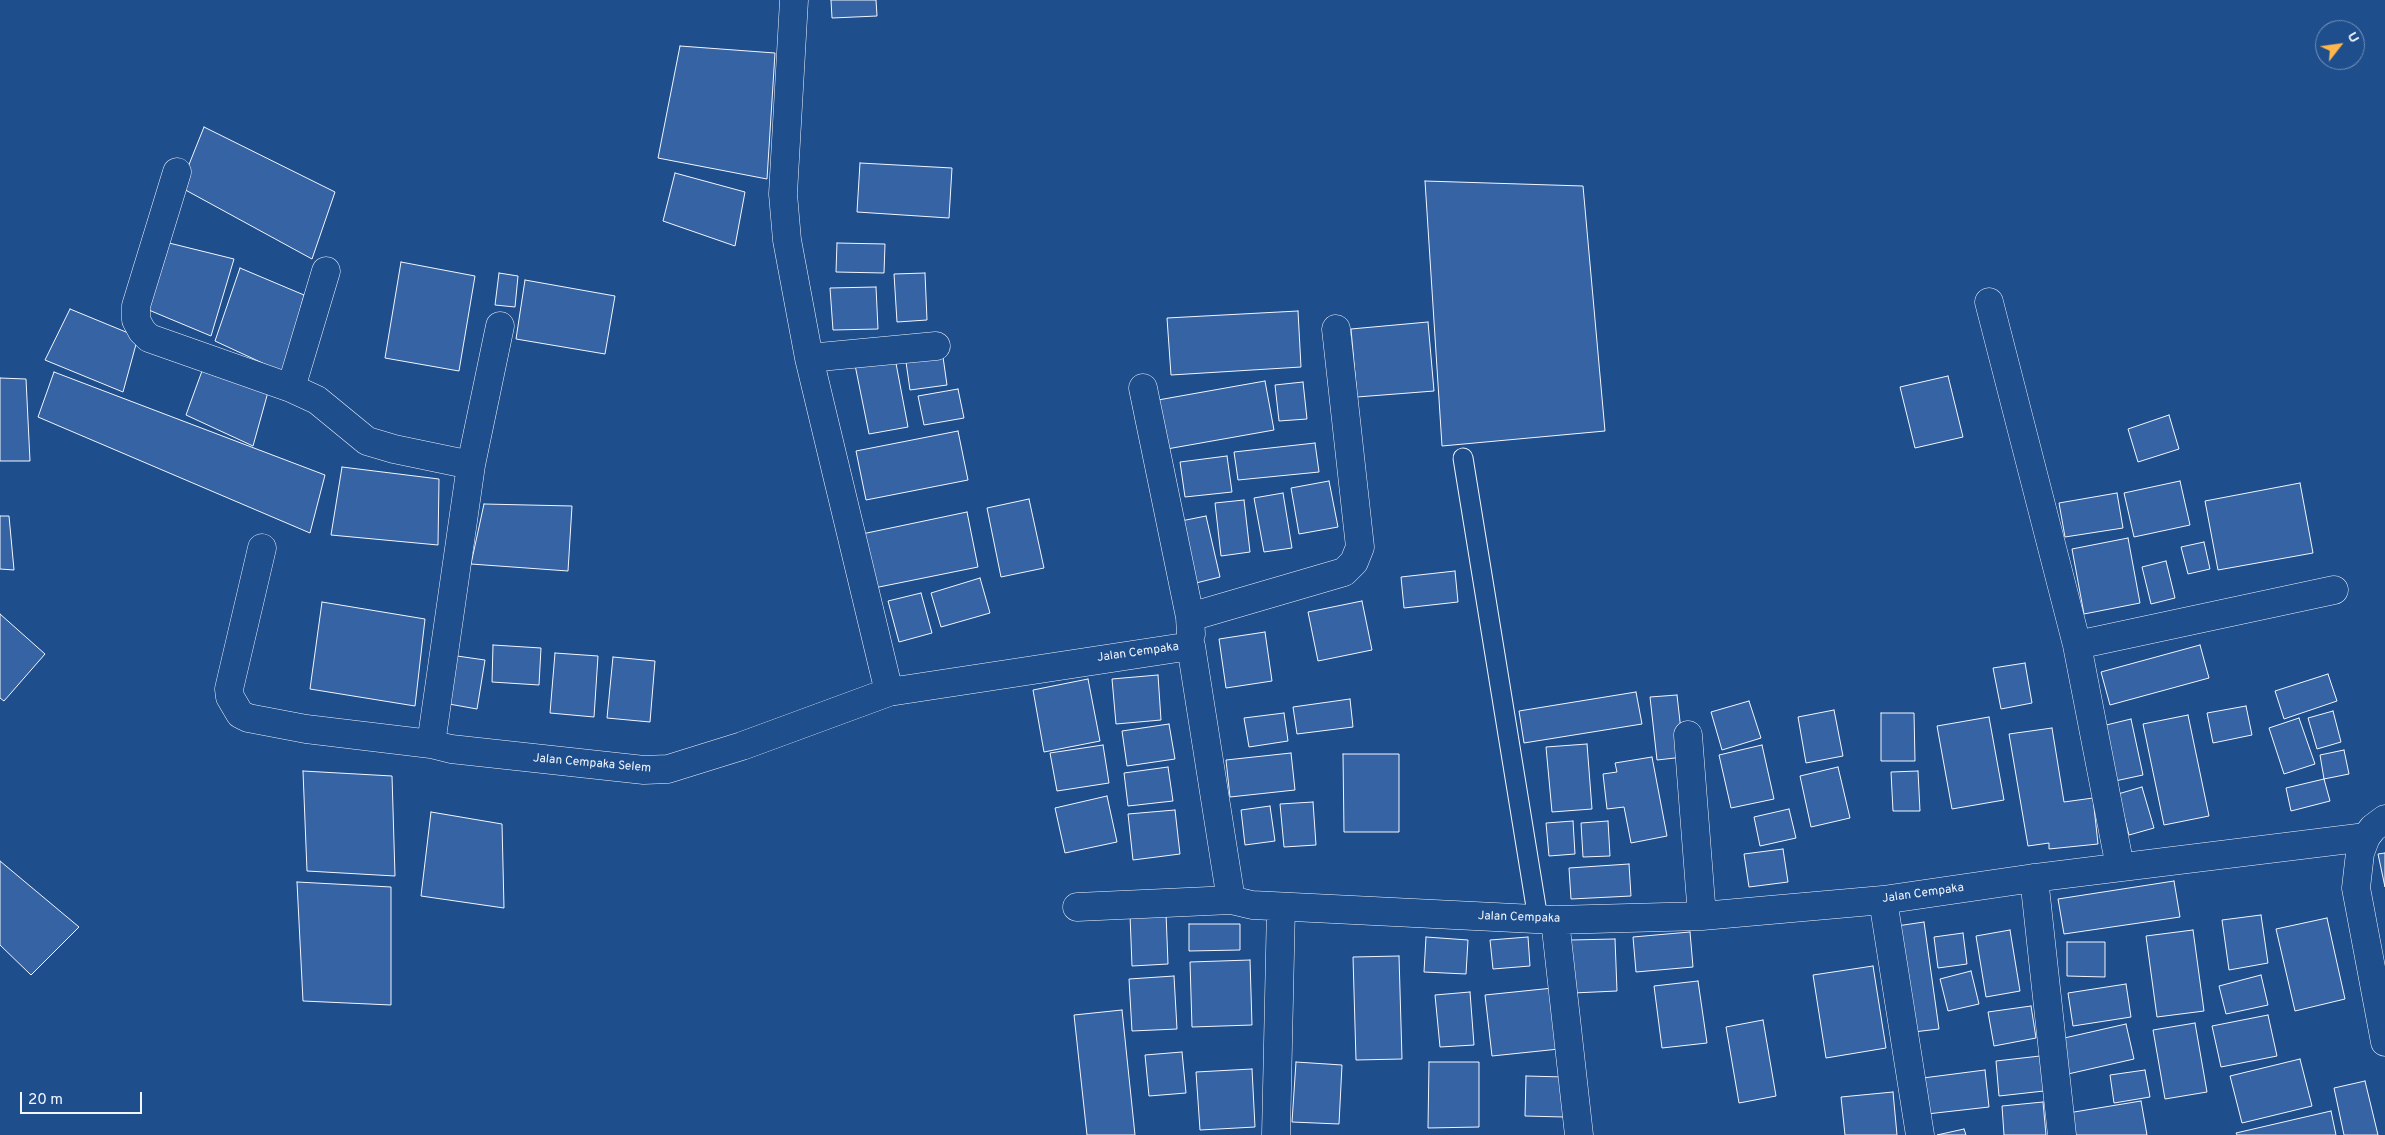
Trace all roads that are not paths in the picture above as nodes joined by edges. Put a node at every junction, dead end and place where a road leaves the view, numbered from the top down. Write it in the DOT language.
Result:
graph roads {
  1 [pos="794,0"];
  2 [pos="177,172"];
  3 [pos="326,270"];
  4 [pos="1989,302"];
  5 [pos="500,326"];
  6 [pos="1336,329"];
  7 [pos="936,346"];
  8 [pos="809,358"];
  9 [pos="291,388"];
  10 [pos="1143,388"];
  11 [pos="1463,458"];
  12 [pos="471,465"];
  13 [pos="262,548"];
  14 [pos="2334,590"];
  15 [pos="1190,617"];
  16 [pos="2077,645"];
  17 [pos="1191,646"];
  18 [pos="889,692"];
  19 [pos="1688,735"];
  20 [pos="431,744"];
  21 [pos="2376,828"];
  22 [pos="2120,867"];
  23 [pos="2034,878"];
  24 [pos="1231,900"];
  25 [pos="1883,900"];
  26 [pos="1077,907"];
  27 [pos="1280,907"];
  28 [pos="1702,916"];
  29 [pos="1546,919"];
  30 [pos="2385,1042"];
  31 [pos="1276,1135"];
  32 [pos="1579,1135"];
  33 [pos="1920,1135"];
  34 [pos="2062,1135"];
  1 -- 8 [label="street"];
  2 -- 9 [label="street"];
  3 -- 9 [label="street"];
  4 -- 16 [label="street"];
  5 -- 12 [label="street"];
  6 -- 15 [label="street"];
  7 -- 8 [label="street"];
  8 -- 18 [label="street"];
  9 -- 12 [label="street"];
  10 -- 15 [label="street"];
  11 -- 29 [label="lane"];
  12 -- 20 [label="street"];
  13 -- 20 [label="street, Jalan Cempaka Selem"];
  14 -- 16 [label="street"];
  15 -- 17 [label="street"];
  16 -- 22 [label="street"];
  17 -- 18 [label="street, Jalan Cempaka"];
  17 -- 24 [label="street, Jalan Cempaka"];
  18 -- 20 [label="street, Jalan Cempaka Selem"];
  19 -- 28 [label="street"];
  21 -- 22 [label="street, Jalan Cempaka"];
  21 -- 30 [label="street, Jalan Cempaka"];
  22 -- 23 [label="street, Jalan Cempaka"];
  23 -- 25 [label="street, Jalan Cempaka"];
  23 -- 34 [label="street"];
  24 -- 26 [label="street"];
  24 -- 27 [label="street, Jalan Cempaka"];
  25 -- 28 [label="street, Jalan Cempaka"];
  25 -- 33 [label="street"];
  27 -- 29 [label="street, Jalan Cempaka"];
  27 -- 31 [label="street"];
  28 -- 29 [label="street, Jalan Cempaka"];
  29 -- 32 [label="street"];
}
